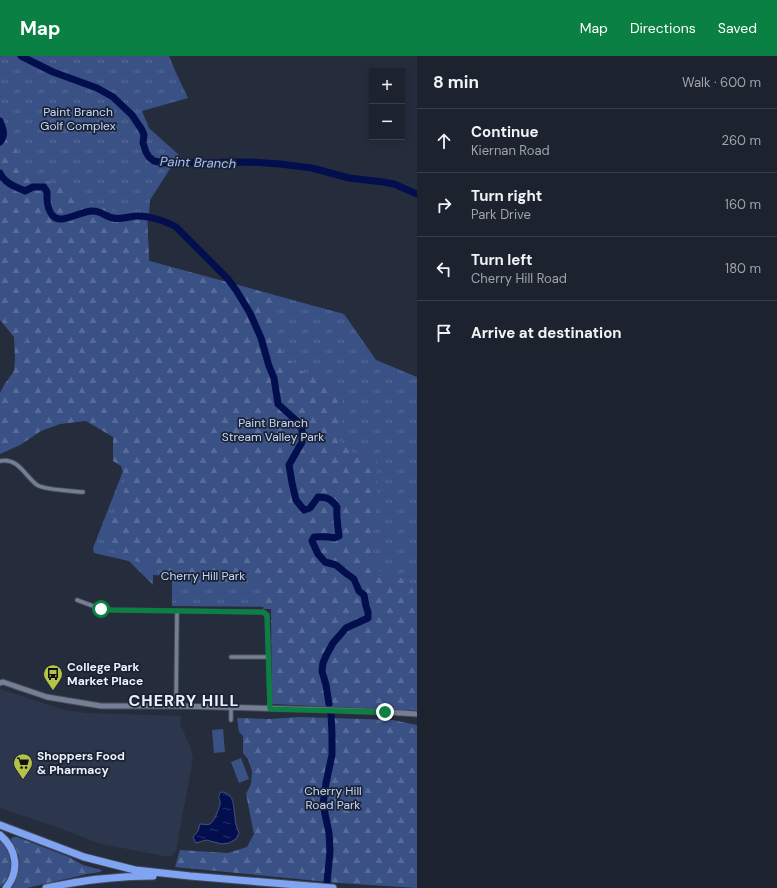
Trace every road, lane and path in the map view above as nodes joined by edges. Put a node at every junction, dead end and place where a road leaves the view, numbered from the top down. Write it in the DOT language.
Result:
graph roads {
  1 [pos="0,461"];
  2 [pos="83,492"];
  3 [pos="77,600"];
  4 [pos="177,611"];
  5 [pos="231,657"];
  6 [pos="269,657"];
  7 [pos="1,682"];
  8 [pos="176,706"];
  9 [pos="231,708"];
  10 [pos="270,709"];
  11 [pos="417,714"];
  12 [pos="231,720"];
  13 [pos="0,825"];
  14 [pos="0,835"];
  15 [pos="190,876"];
  16 [pos="6,888"];
  17 [pos="46,888"];
  18 [pos="333,888"];
  1 -- 2 [label="street"];
  3 -- 4 [label="street"];
  4 -- 6 [label="street"];
  4 -- 8 [label="street"];
  5 -- 6 [label="street"];
  6 -- 10 [label="street"];
  7 -- 8 [label="main road"];
  8 -- 9 [label="main road"];
  9 -- 10 [label="main road"];
  9 -- 12 [label="street"];
  10 -- 11 [label="main road"];
  13 -- 15 [label="highway"];
  14 -- 16 [label="highway"];
  15 -- 17 [label="highway"];
  15 -- 18 [label="highway"];
}
